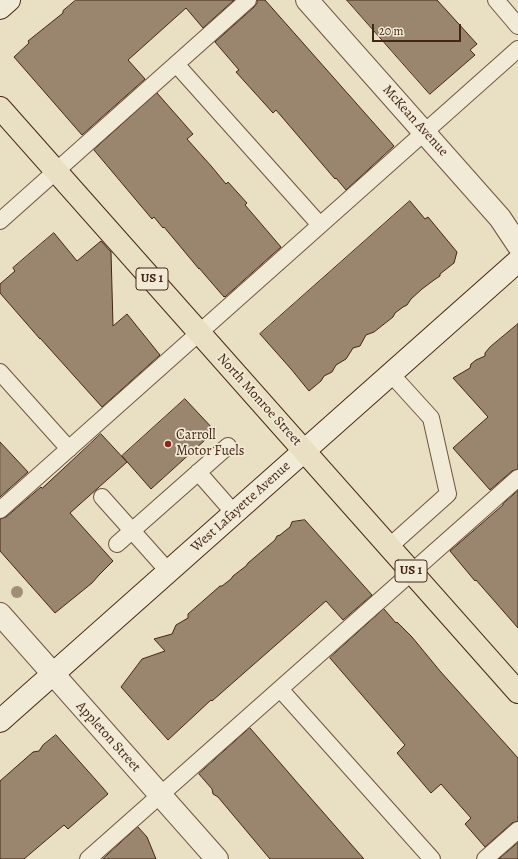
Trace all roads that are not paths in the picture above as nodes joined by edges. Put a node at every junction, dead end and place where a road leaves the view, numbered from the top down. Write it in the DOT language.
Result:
graph roads {
  1 [pos="8,0"];
  2 [pos="248,0"];
  3 [pos="307,0"];
  4 [pos="496,0"];
  5 [pos="0,8"];
  6 [pos="518,26"];
  7 [pos="518,49"];
  8 [pos="176,64"];
  9 [pos="0,108"];
  10 [pos="425,132"];
  11 [pos="56,171"];
  12 [pos="0,221"];
  13 [pos="320,225"];
  14 [pos="518,245"];
  15 [pos="518,261"];
  16 [pos="199,333"];
  17 [pos="0,372"];
  18 [pos="391,374"];
  19 [pos="228,446"];
  20 [pos="69,449"];
  21 [pos="304,451"];
  22 [pos="198,472"];
  23 [pos="518,478"];
  24 [pos="102,497"];
  25 [pos="0,510"];
  26 [pos="234,513"];
  27 [pos="132,531"];
  28 [pos="117,544"];
  29 [pos="390,546"];
  30 [pos="168,572"];
  31 [pos="412,572"];
  32 [pos="0,614"];
  33 [pos="53,674"];
  34 [pos="280,689"];
  35 [pos="518,692"];
  36 [pos="0,721"];
  37 [pos="160,795"];
  38 [pos="518,830"];
  39 [pos="88,859"];
  40 [pos="217,859"];
  41 [pos="432,859"];
  42 [pos="485,859"];
  1 -- 5 [label="main road"];
  2 -- 8 [label="lane"];
  3 -- 10 [label="main road, McKean Avenue"];
  4 -- 6 [label="lane"];
  7 -- 10 [label="lane"];
  8 -- 11 [label="lane"];
  8 -- 13 [label="lane"];
  9 -- 11 [label="main road, North Monroe Street / US 1"];
  10 -- 13 [label="lane"];
  10 -- 14 [label="main road, McKean Avenue"];
  11 -- 12 [label="lane"];
  11 -- 16 [label="main road, North Monroe Street / US 1"];
  13 -- 16 [label="lane"];
  15 -- 18 [label="main road, West Lafayette Avenue"];
  16 -- 20 [label="lane"];
  16 -- 21 [label="main road, North Monroe Street / US 1"];
  17 -- 20 [label="lane"];
  18 -- 21 [label="main road, West Lafayette Avenue"];
  18 -- 29 [label="lane"];
  19 -- 22 [label="lane"];
  20 -- 25 [label="lane"];
  21 -- 26 [label="main road, West Lafayette Avenue"];
  21 -- 29 [label="main road, North Monroe Street / US 1"];
  22 -- 26 [label="lane"];
  22 -- 27 [label="lane"];
  23 -- 31 [label="lane"];
  24 -- 27 [label="lane"];
  26 -- 30 [label="main road, West Lafayette Avenue"];
  27 -- 28 [label="lane"];
  27 -- 30 [label="lane"];
  29 -- 31 [label="main road, North Monroe Street / US 1"];
  30 -- 33 [label="main road, West Lafayette Avenue"];
  31 -- 34 [label="lane"];
  31 -- 35 [label="main road, North Monroe Street / US 1"];
  32 -- 33 [label="main road, Appleton Street"];
  33 -- 36 [label="main road, West Lafayette Avenue"];
  33 -- 37 [label="main road, Appleton Street"];
  34 -- 37 [label="lane"];
  34 -- 41 [label="lane"];
  37 -- 39 [label="lane"];
  37 -- 40 [label="main road, Appleton Street"];
  38 -- 42 [label="lane"];
}
